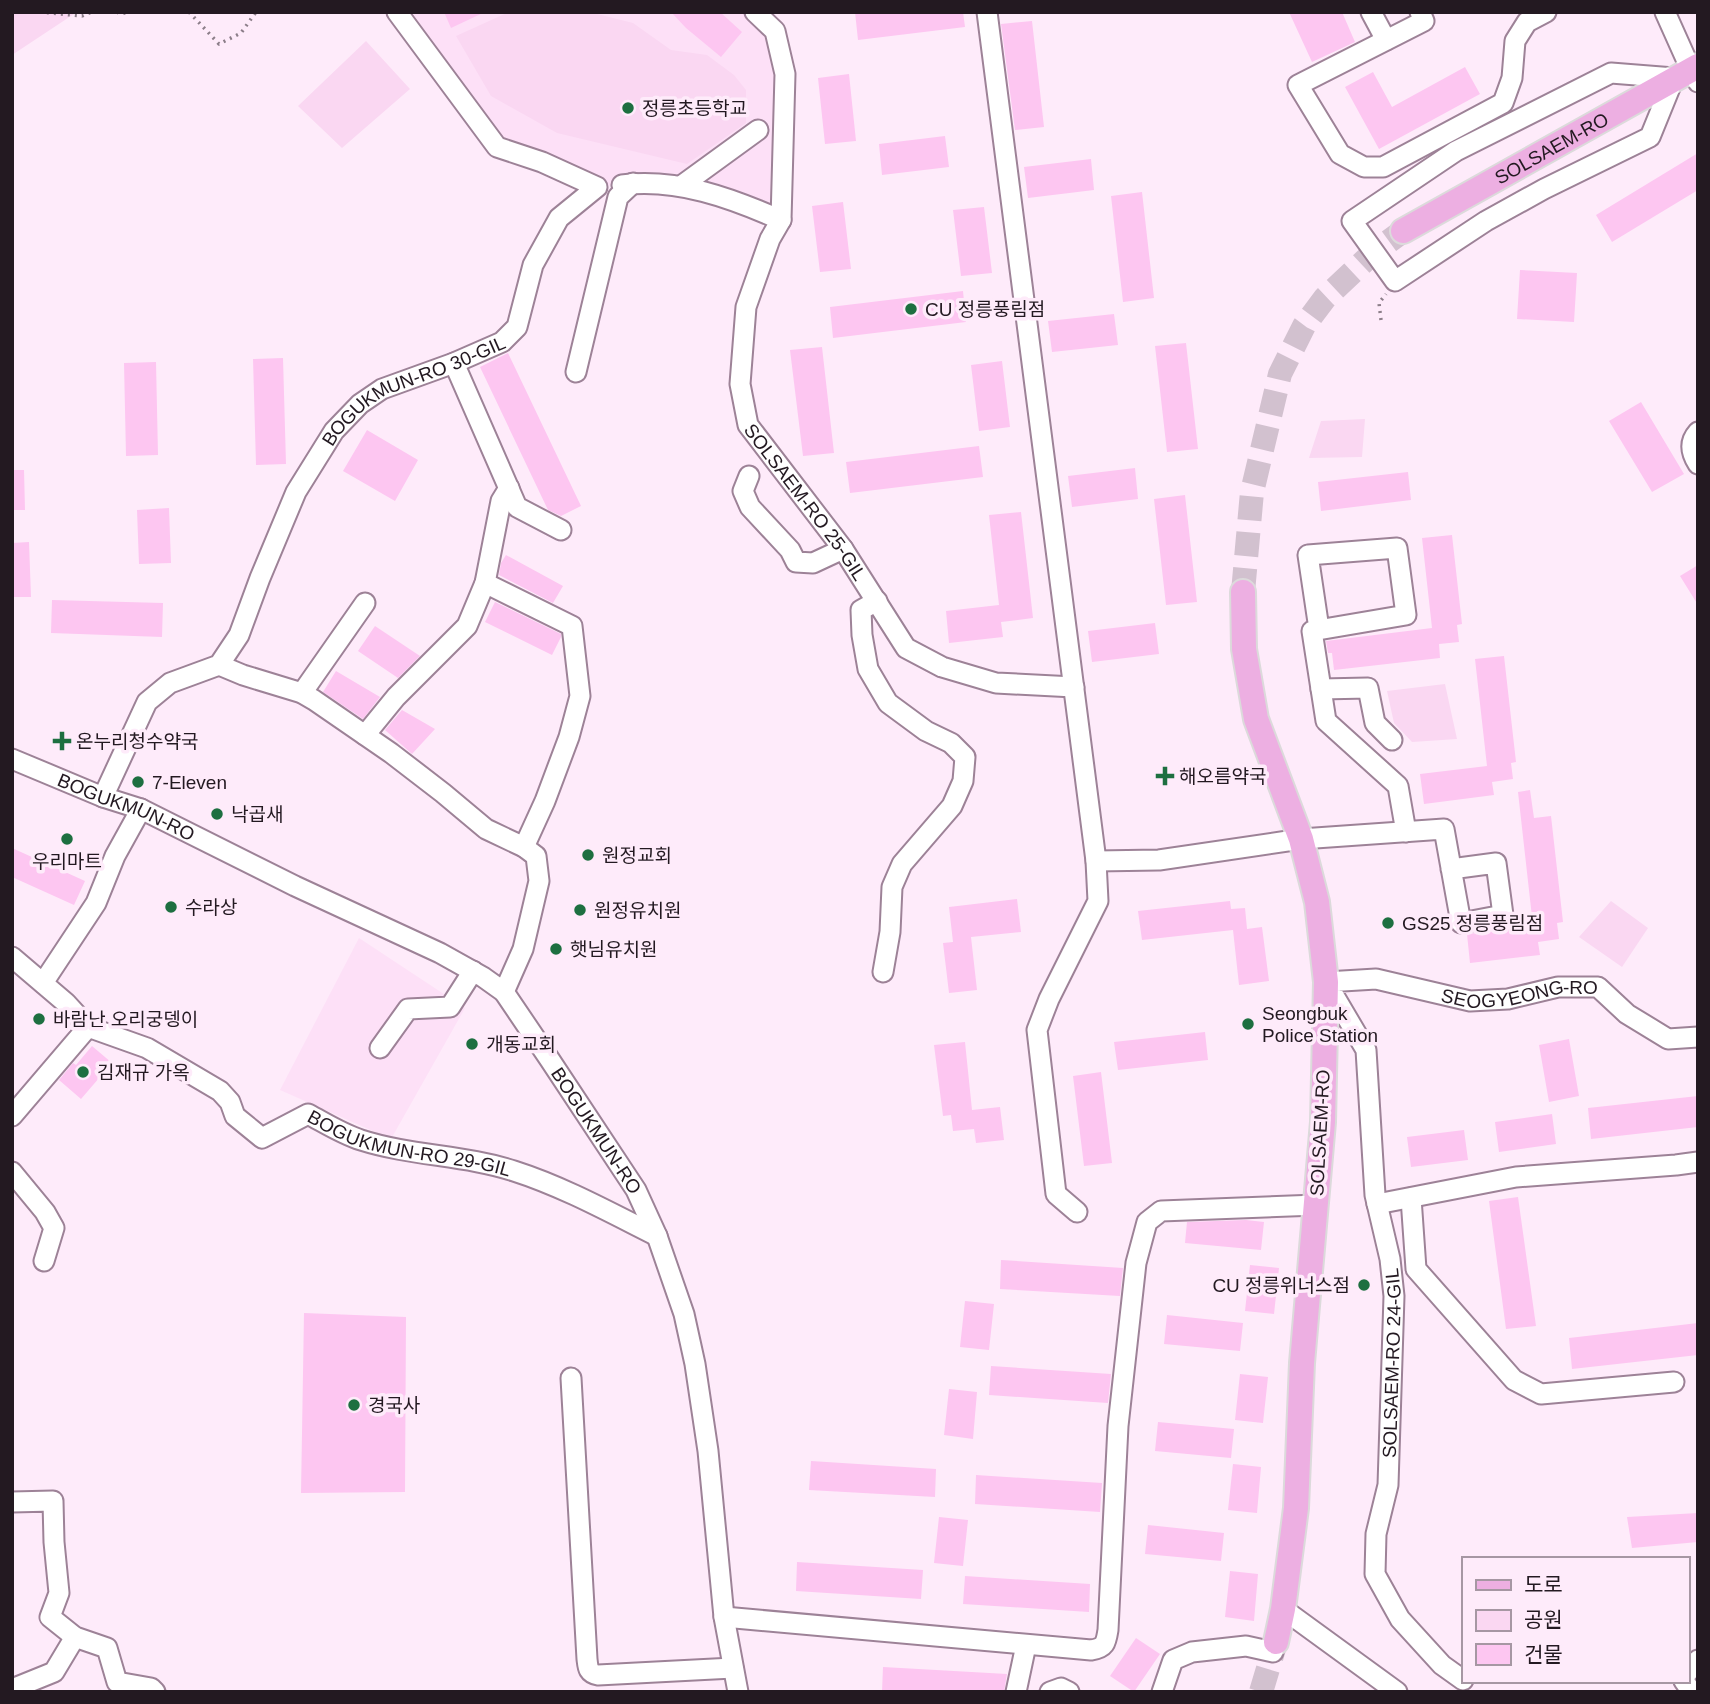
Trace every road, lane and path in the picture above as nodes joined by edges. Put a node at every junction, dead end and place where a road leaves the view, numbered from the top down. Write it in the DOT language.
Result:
graph roads {
  1 [pos="40,12"];
  2 [pos="92,12"];
  3 [pos="117,12"];
  4 [pos="129,12"];
  5 [pos="189,12"];
  6 [pos="256,12"];
  7 [pos="310,12"];
  8 [pos="322,12"];
  9 [pos="397,12"];
  10 [pos="755,12"];
  11 [pos="988,12"];
  12 [pos="1371,12"];
  13 [pos="1420,12"];
  14 [pos="1546,12"];
  15 [pos="1665,12"];
  16 [pos="1386,40"];
  17 [pos="1690,74"];
  18 [pos="758,130"];
  19 [pos="633,183"];
  20 [pos="681,186"];
  21 [pos="597,187"];
  22 [pos="781,220"];
  23 [pos="1403,230"];
  24 [pos="1395,281"];
  25 [pos="1381,320"];
  26 [pos="454,363"];
  27 [pos="576,372"];
  28 [pos="1698,432"];
  29 [pos="1698,464"];
  30 [pos="749,476"];
  31 [pos="509,488"];
  32 [pos="561,530"];
  33 [pos="843,549"];
  34 [pos="485,583"];
  35 [pos="1243,592"];
  36 [pos="877,601"];
  37 [pos="365,603"];
  38 [pos="1319,629"];
  39 [pos="219,665"];
  40 [pos="1074,687"];
  41 [pos="1321,689"];
  42 [pos="302,693"];
  43 [pos="365,735"];
  44 [pos="1392,740"];
  45 [pos="12,759"];
  46 [pos="103,797"];
  47 [pos="141,809"];
  48 [pos="1406,832"];
  49 [pos="1301,839"];
  50 [pos="524,847"];
  51 [pos="1096,861"];
  52 [pos="1451,869"];
  53 [pos="12,957"];
  54 [pos="473,971"];
  55 [pos="883,972"];
  56 [pos="1325,982"];
  57 [pos="43,983"];
  58 [pos="503,992"];
  59 [pos="88,1027"];
  60 [pos="1698,1037"];
  61 [pos="380,1048"];
  62 [pos="12,1116"];
  63 [pos="1698,1162"];
  64 [pos="12,1172"];
  65 [pos="1411,1198"];
  66 [pos="1377,1204"];
  67 [pos="1317,1205"];
  68 [pos="1077,1212"];
  69 [pos="657,1236"];
  70 [pos="44,1261"];
  71 [pos="571,1378"];
  72 [pos="1674,1382"];
  73 [pos="12,1502"];
  74 [pos="1283,1609"];
  75 [pos="724,1617"];
  76 [pos="75,1637"];
  77 [pos="1026,1645"];
  78 [pos="1275,1647"];
  79 [pos="733,1668"];
  80 [pos="1462,1680"];
  81 [pos="12,1689"];
  82 [pos="155,1692"];
  83 [pos="738,1692"];
  84 [pos="1016,1692"];
  85 [pos="1050,1692"];
  86 [pos="1069,1692"];
  87 [pos="1162,1692"];
  88 [pos="1397,1692"];
  1 -- 2 [label="path"];
  3 -- 4 [label="path"];
  5 -- 6 [label="path"];
  7 -- 8 [label="path"];
  9 -- 21 [label="street"];
  10 -- 22 [label="street, SOLSAEM-RO 25-GIL"];
  11 -- 40 [label="street"];
  12 -- 16 [label="street"];
  13 -- 16 [label="street"];
  14 -- 16 [label="street"];
  15 -- 17 [label="street"];
  17 -- 23 [label="main road, SOLSAEM-RO"];
  17 -- 24 [label="street"];
  17 -- 24 [label="street"];
  18 -- 20 [label="street"];
  19 -- 20 [label="street"];
  19 -- 21 [label="street"];
  19 -- 27 [label="street"];
  20 -- 22 [label="street"];
  21 -- 26 [label="street, BOGUKMUN-RO 30-GIL"];
  22 -- 33 [label="street, SOLSAEM-RO 25-GIL"];
  24 -- 25 [label="path"];
  26 -- 31 [label="street"];
  26 -- 39 [label="street, BOGUKMUN-RO 30-GIL"];
  28 -- 29 [label="street"];
  30 -- 33 [label="street"];
  31 -- 32 [label="street"];
  31 -- 34 [label="street"];
  33 -- 36 [label="street, SOLSAEM-RO 25-GIL"];
  34 -- 43 [label="street"];
  34 -- 50 [label="street"];
  35 -- 49 [label="main road, SOLSAEM-RO"];
  36 -- 40 [label="street, SOLSAEM-RO 25-GIL"];
  36 -- 55 [label="street"];
  37 -- 42 [label="street"];
  38 -- 38 [label="street"];
  38 -- 41 [label="street"];
  39 -- 42 [label="street"];
  39 -- 46 [label="street"];
  40 -- 51 [label="street"];
  41 -- 44 [label="street"];
  41 -- 48 [label="street"];
  42 -- 43 [label="street"];
  43 -- 50 [label="street"];
  45 -- 46 [label="street, BOGUKMUN-RO"];
  46 -- 47 [label="street, BOGUKMUN-RO"];
  47 -- 54 [label="street, BOGUKMUN-RO"];
  47 -- 57 [label="street"];
  48 -- 49 [label="street"];
  48 -- 52 [label="street"];
  49 -- 51 [label="street"];
  49 -- 56 [label="main road, SOLSAEM-RO"];
  50 -- 58 [label="street"];
  51 -- 68 [label="street"];
  53 -- 57 [label="street, BOGUKMUN-RO 29-GIL"];
  54 -- 58 [label="street, BOGUKMUN-RO"];
  54 -- 61 [label="street"];
  56 -- 60 [label="street, SEOGYEONG-RO"];
  56 -- 66 [label="street, SOLSAEM-RO 24-GIL"];
  56 -- 67 [label="main road, SOLSAEM-RO"];
  57 -- 59 [label="street, BOGUKMUN-RO 29-GIL"];
  58 -- 69 [label="street, BOGUKMUN-RO"];
  59 -- 62 [label="street"];
  59 -- 69 [label="street, BOGUKMUN-RO 29-GIL"];
  63 -- 65 [label="street"];
  64 -- 70 [label="street"];
  65 -- 66 [label="street"];
  65 -- 72 [label="street"];
  66 -- 80 [label="street, SOLSAEM-RO 24-GIL"];
  67 -- 74 [label="main road, SOLSAEM-RO"];
  67 -- 77 [label="street"];
  69 -- 75 [label="street, BOGUKMUN-RO"];
  71 -- 79 [label="street"];
  73 -- 76 [label="street"];
  74 -- 78 [label="main road, SOLSAEM-RO"];
  74 -- 88 [label="street"];
  75 -- 77 [label="street"];
  75 -- 79 [label="street, BOGUKMUN-RO"];
  76 -- 81 [label="street"];
  76 -- 82 [label="street"];
  77 -- 84 [label="street"];
  78 -- 87 [label="street"];
  79 -- 83 [label="street, BOGUKMUN-RO"];
  85 -- 86 [label="street"];
}
